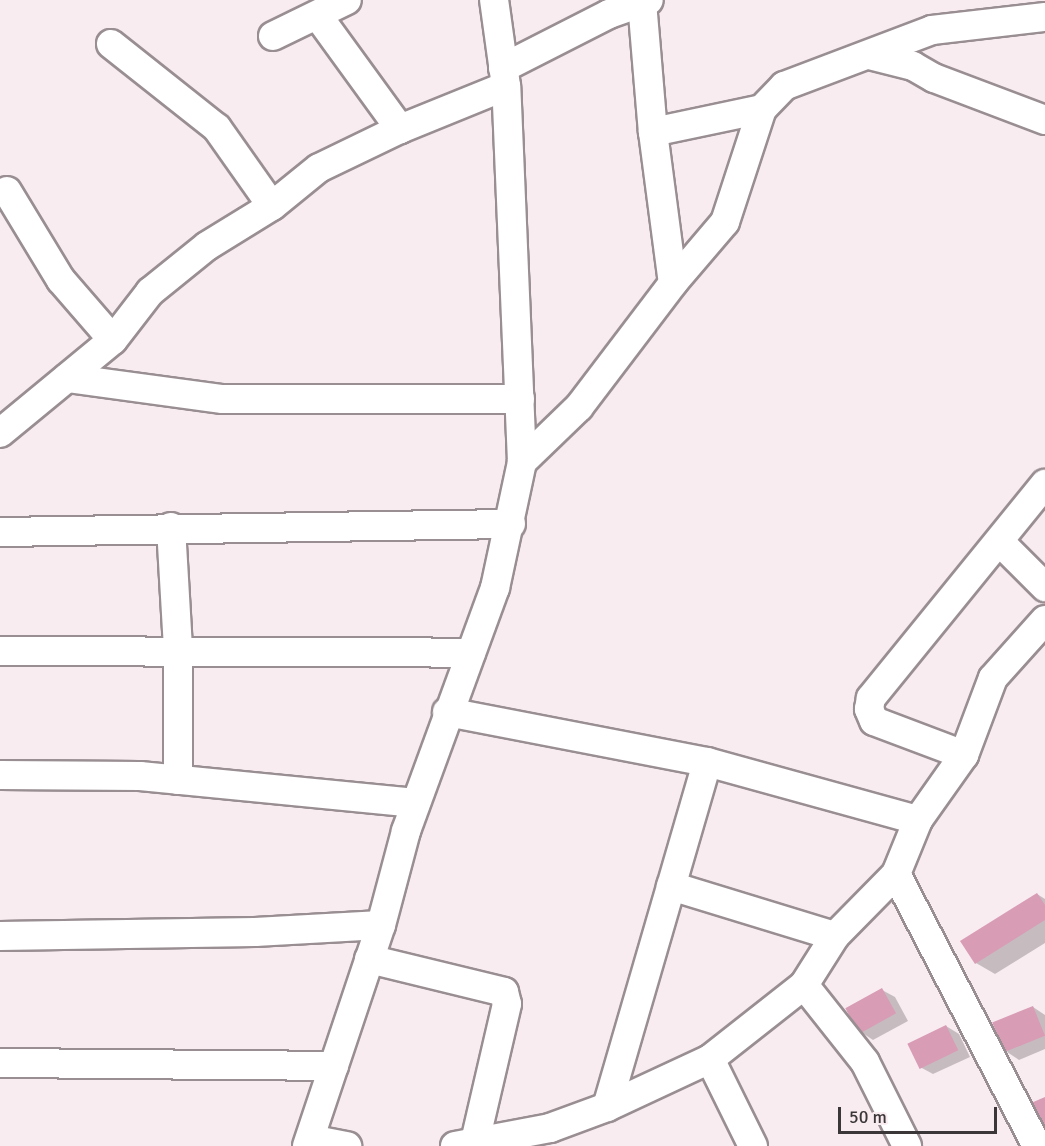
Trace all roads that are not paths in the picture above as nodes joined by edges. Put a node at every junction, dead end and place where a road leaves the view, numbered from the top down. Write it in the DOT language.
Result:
graph roads {
  1 [pos="347,0"];
  2 [pos="494,0"];
  3 [pos="645,1"];
  4 [pos="607,7"];
  5 [pos="318,16"];
  6 [pos="1045,17"];
  7 [pos="273,36"];
  8 [pos="111,44"];
  9 [pos="869,55"];
  10 [pos="505,77"];
  11 [pos="762,109"];
  12 [pos="1045,120"];
  13 [pos="400,129"];
  14 [pos="653,132"];
  15 [pos="7,192"];
  16 [pos="272,206"];
  17 [pos="673,283"];
  18 [pos="113,340"];
  19 [pos="67,378"];
  20 [pos="520,399"];
  21 [pos="0,433"];
  22 [pos="522,462"];
  23 [pos="1045,483"];
  24 [pos="511,524"];
  25 [pos="171,527"];
  26 [pos="0,532"];
  27 [pos="1000,542"];
  28 [pos="1045,587"];
  29 [pos="1045,620"];
  30 [pos="178,649"];
  31 [pos="0,651"];
  32 [pos="471,653"];
  33 [pos="447,712"];
  34 [pos="964,755"];
  35 [pos="707,762"];
  36 [pos="0,775"];
  37 [pos="178,780"];
  38 [pos="416,803"];
  39 [pos="918,819"];
  40 [pos="896,874"];
  41 [pos="671,886"];
  42 [pos="381,925"];
  43 [pos="0,936"];
  44 [pos="835,936"];
  45 [pos="369,959"];
  46 [pos="804,986"];
  47 [pos="710,1059"];
  48 [pos="0,1063"];
  49 [pos="334,1066"];
  50 [pos="607,1107"];
  51 [pos="546,1137"];
  52 [pos="308,1142"];
  53 [pos="465,1144"];
  54 [pos="346,1146"];
  55 [pos="753,1146"];
  56 [pos="907,1146"];
  57 [pos="1037,1146"];
  1 -- 5 [label="street"];
  2 -- 10 [label="street"];
  3 -- 4 [label="street"];
  3 -- 14 [label="street"];
  4 -- 10 [label="street"];
  5 -- 7 [label="street"];
  5 -- 13 [label="street"];
  6 -- 9 [label="street"];
  8 -- 16 [label="street"];
  9 -- 11 [label="street"];
  9 -- 12 [label="street"];
  10 -- 13 [label="street"];
  10 -- 20 [label="street"];
  11 -- 14 [label="street"];
  11 -- 17 [label="street"];
  13 -- 16 [label="street"];
  14 -- 17 [label="street"];
  15 -- 18 [label="street"];
  16 -- 18 [label="street"];
  17 -- 22 [label="street"];
  18 -- 19 [label="street"];
  19 -- 20 [label="street"];
  19 -- 21 [label="street"];
  20 -- 22 [label="street"];
  22 -- 24 [label="street"];
  23 -- 27 [label="street"];
  24 -- 25 [label="street"];
  24 -- 32 [label="street"];
  25 -- 26 [label="street"];
  25 -- 30 [label="street"];
  27 -- 28 [label="street"];
  27 -- 34 [label="street"];
  29 -- 34 [label="street"];
  30 -- 31 [label="street"];
  30 -- 32 [label="street"];
  30 -- 37 [label="street"];
  32 -- 33 [label="street"];
  33 -- 35 [label="street"];
  33 -- 38 [label="street"];
  34 -- 39 [label="street"];
  35 -- 39 [label="street"];
  35 -- 41 [label="street"];
  36 -- 37 [label="street"];
  37 -- 38 [label="street"];
  38 -- 42 [label="street"];
  39 -- 40 [label="street"];
  40 -- 44 [label="street"];
  40 -- 57 [label="street"];
  41 -- 44 [label="street"];
  41 -- 50 [label="street"];
  42 -- 43 [label="street"];
  42 -- 45 [label="street"];
  44 -- 46 [label="street"];
  45 -- 49 [label="street"];
  45 -- 53 [label="street"];
  46 -- 47 [label="street"];
  46 -- 56 [label="street"];
  47 -- 50 [label="street"];
  47 -- 55 [label="street"];
  48 -- 49 [label="street"];
  49 -- 52 [label="street"];
  50 -- 51 [label="street"];
  51 -- 53 [label="street"];
  52 -- 54 [label="street"];
}
